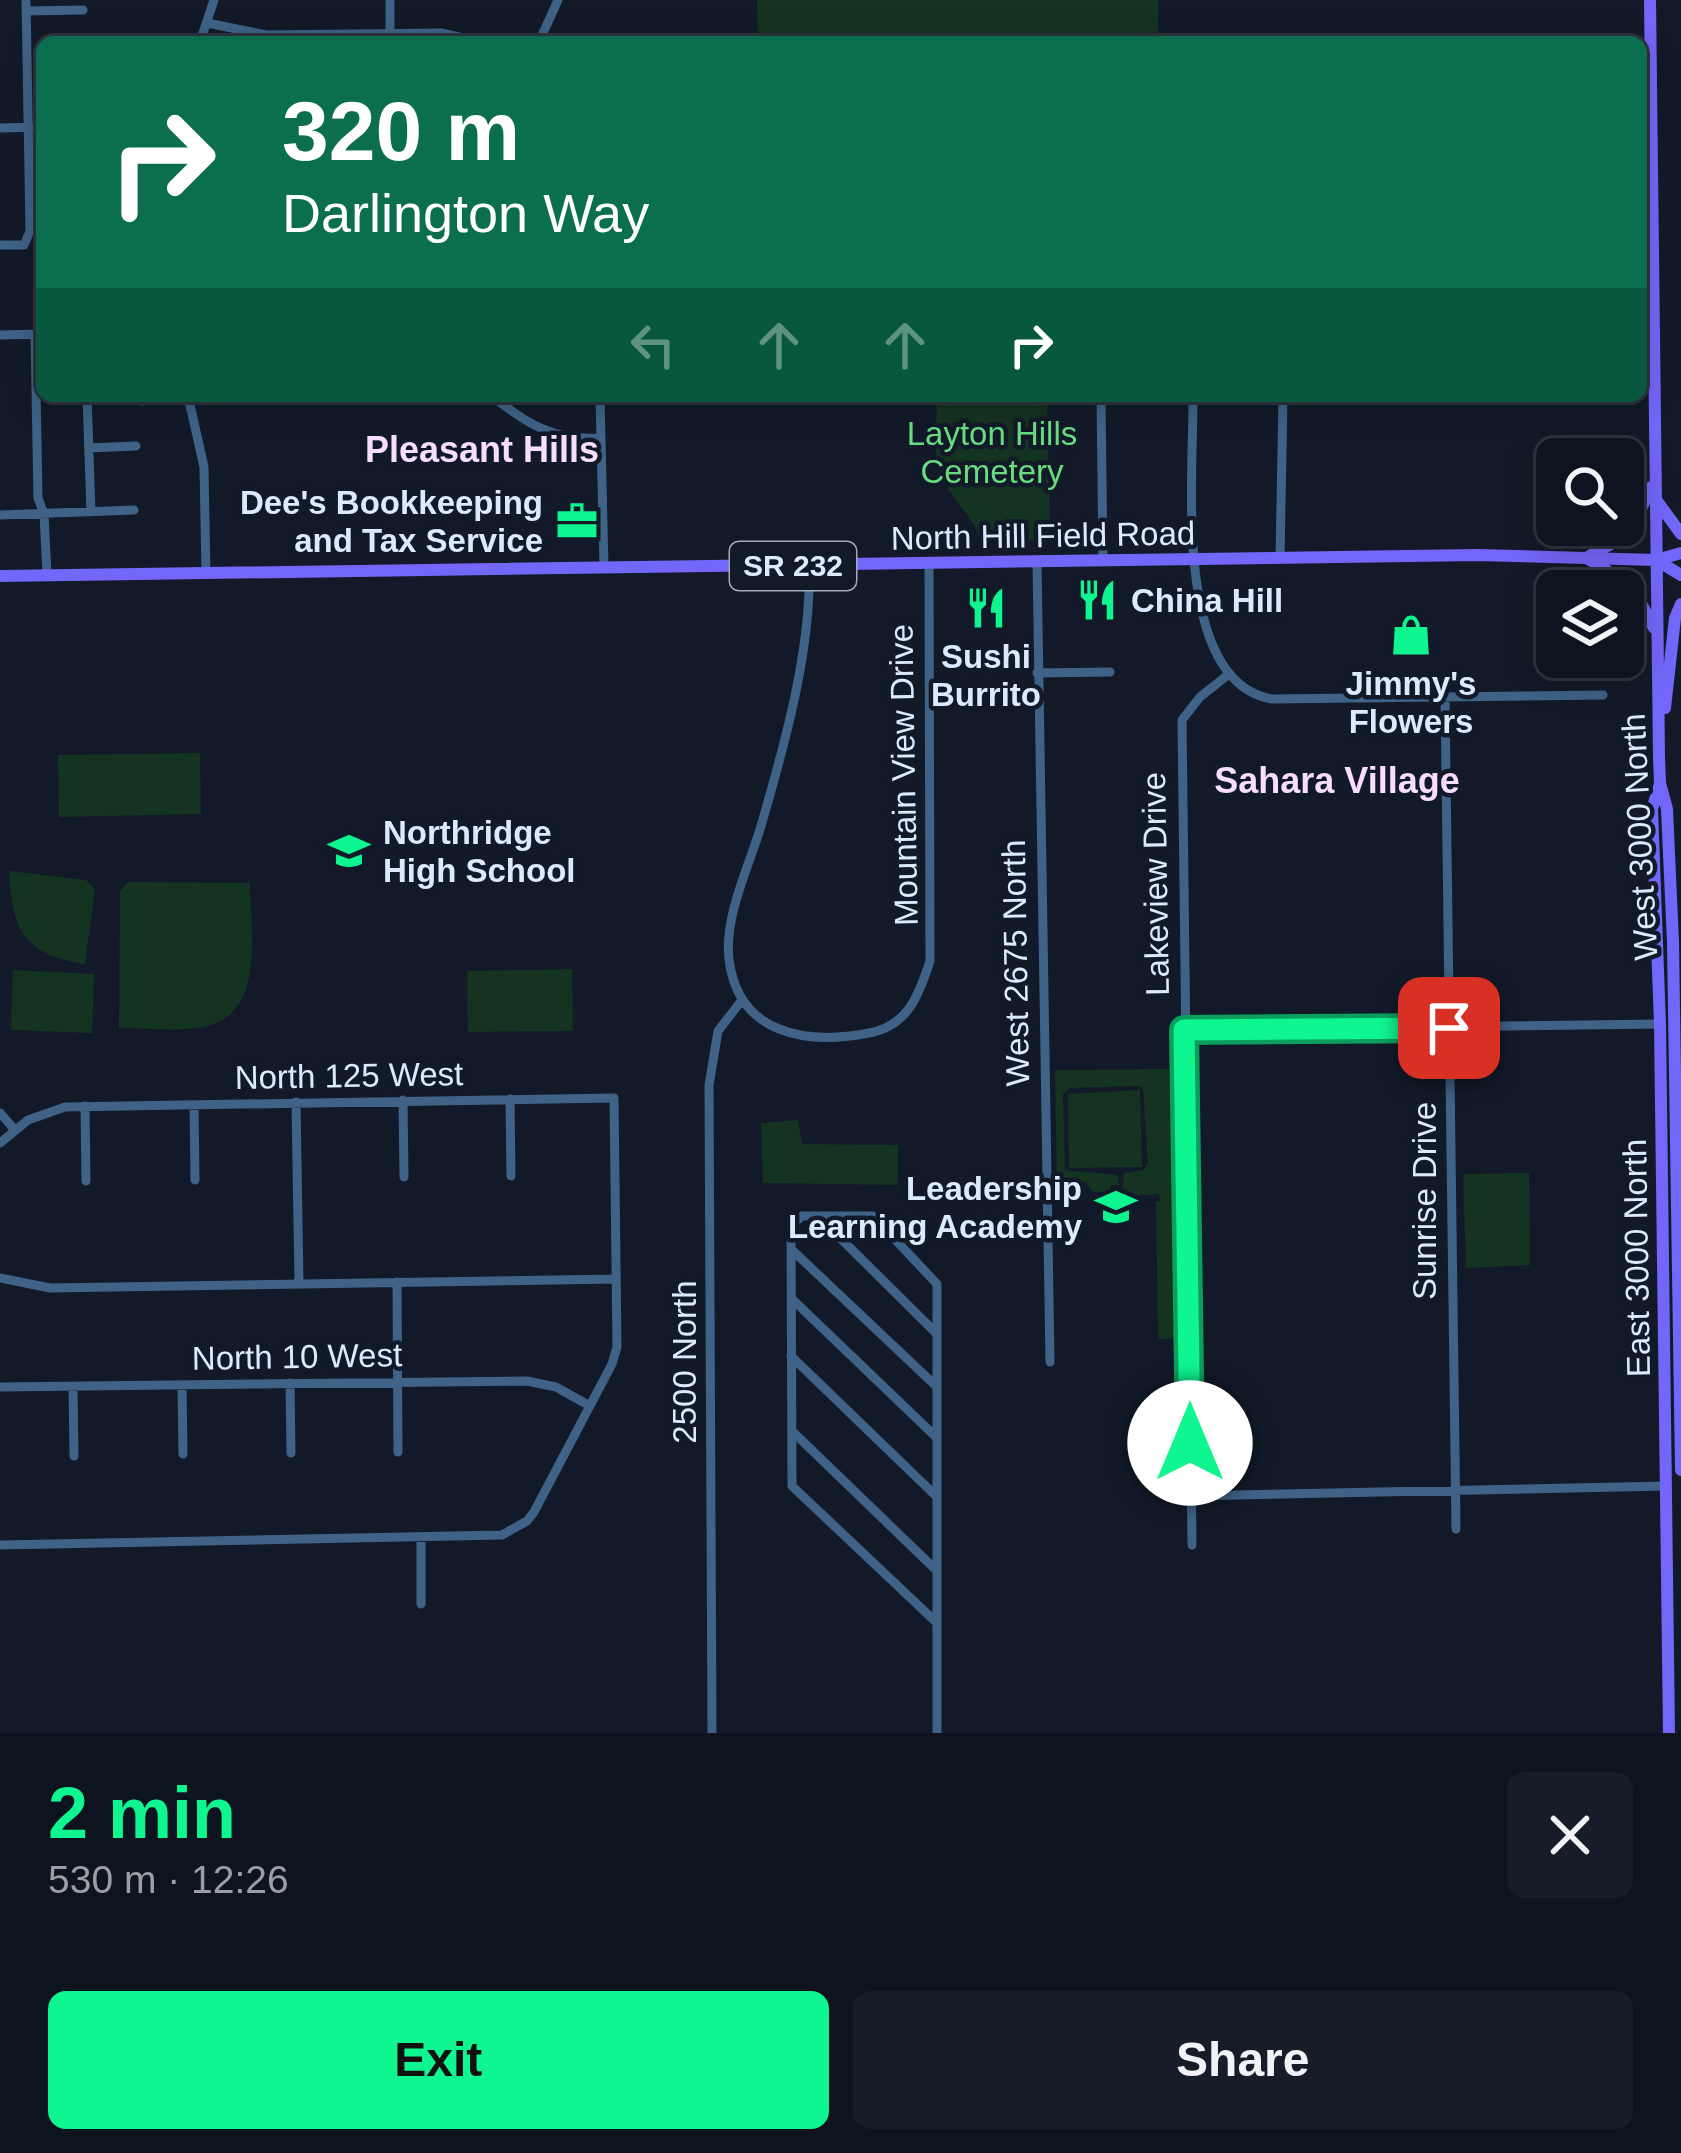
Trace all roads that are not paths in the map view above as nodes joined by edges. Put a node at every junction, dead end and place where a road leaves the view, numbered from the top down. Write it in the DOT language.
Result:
graph roads {
  1 [pos="214,0"];
  2 [pos="390,0"];
  3 [pos="559,0"];
  4 [pos="1650,0"];
  5 [pos="26,5"];
  6 [pos="83,10"];
  7 [pos="206,22"];
  8 [pos="202,36"];
  9 [pos="271,36"];
  10 [pos="390,36"];
  11 [pos="407,36"];
  12 [pos="457,36"];
  13 [pos="542,36"];
  14 [pos="28,127"];
  15 [pos="36,127"];
  16 [pos="0,128"];
  17 [pos="0,244"];
  18 [pos="36,334"];
  19 [pos="0,335"];
  20 [pos="38,402"];
  21 [pos="87,402"];
  22 [pos="189,402"];
  23 [pos="501,402"];
  24 [pos="600,402"];
  25 [pos="1101,402"];
  26 [pos="1193,402"];
  27 [pos="1283,402"];
  28 [pos="601,438"];
  29 [pos="136,446"];
  30 [pos="89,448"];
  31 [pos="1654,480"];
  32 [pos="1654,497"];
  33 [pos="134,510"];
  34 [pos="91,512"];
  35 [pos="44,514"];
  36 [pos="0,515"];
  37 [pos="1681,534"];
  38 [pos="1681,553"];
  39 [pos="1587,558"];
  40 [pos="1196,559"];
  41 [pos="1280,559"];
  42 [pos="1656,560"];
  43 [pos="1037,562"];
  44 [pos="1103,562"];
  45 [pos="929,564"];
  46 [pos="809,566"];
  47 [pos="604,567"];
  48 [pos="206,574"];
  49 [pos="47,575"];
  50 [pos="1681,575"];
  51 [pos="0,576"];
  52 [pos="1681,604"];
  53 [pos="1658,637"];
  54 [pos="1110,672"];
  55 [pos="1037,673"];
  56 [pos="1229,674"];
  57 [pos="1604,695"];
  58 [pos="1445,698"];
  59 [pos="1659,757"];
  60 [pos="1660,783"];
  61 [pos="742,1000"];
  62 [pos="1676,1022"];
  63 [pos="1660,1024"];
  64 [pos="1449,1028"];
  65 [pos="1184,1030"];
  66 [pos="510,1099"];
  67 [pos="403,1100"];
  68 [pos="296,1102"];
  69 [pos="194,1105"];
  70 [pos="85,1106"];
  71 [pos="1676,1107"];
  72 [pos="0,1113"];
  73 [pos="14,1129"];
  74 [pos="0,1143"];
  75 [pos="511,1176"];
  76 [pos="404,1177"];
  77 [pos="195,1180"];
  78 [pos="86,1181"];
  79 [pos="818,1216"];
  80 [pos="790,1249"];
  81 [pos="0,1278"];
  82 [pos="616,1279"];
  83 [pos="397,1282"];
  84 [pos="299,1283"];
  85 [pos="791,1298"];
  86 [pos="937,1334"];
  87 [pos="791,1356"];
  88 [pos="1049,1362"];
  89 [pos="398,1382"];
  90 [pos="290,1383"];
  91 [pos="182,1385"];
  92 [pos="73,1387"];
  93 [pos="937,1387"];
  94 [pos="0,1388"];
  95 [pos="590,1406"];
  96 [pos="792,1431"];
  97 [pos="936,1437"];
  98 [pos="398,1452"];
  99 [pos="183,1454"];
  100 [pos="290,1454"];
  101 [pos="74,1456"];
  102 [pos="1681,1470"];
  103 [pos="1666,1486"];
  104 [pos="1456,1489"];
  105 [pos="937,1496"];
  106 [pos="1191,1496"];
  107 [pos="1456,1529"];
  108 [pos="421,1539"];
  109 [pos="0,1545"];
  110 [pos="1192,1545"];
  111 [pos="935,1569"];
  112 [pos="421,1604"];
  113 [pos="937,1623"];
  114 [pos="712,1733"];
  115 [pos="937,1733"];
  116 [pos="1670,1733"];
  1 -- 7 [label="street"];
  2 -- 10 [label="street"];
  3 -- 13 [label="street"];
  4 -- 31 [label="main road, West 3000 North"];
  5 -- 6 [label="street"];
  5 -- 14 [label="street"];
  7 -- 8 [label="street"];
  7 -- 9 [label="street"];
  11 -- 12 [label="street"];
  14 -- 15 [label="street"];
  14 -- 16 [label="street"];
  14 -- 17 [label="street"];
  18 -- 19 [label="street"];
  20 -- 35 [label="street"];
  21 -- 30 [label="street"];
  22 -- 48 [label="street"];
  23 -- 28 [label="street"];
  24 -- 28 [label="street"];
  25 -- 44 [label="street"];
  26 -- 40 [label="street"];
  27 -- 41 [label="street"];
  28 -- 47 [label="street"];
  29 -- 30 [label="street"];
  30 -- 34 [label="street"];
  31 -- 32 [label="main road, West 3000 North"];
  31 -- 39 [label="main road"];
  32 -- 37 [label="main road"];
  32 -- 42 [label="main road, West 3000 North"];
  33 -- 34 [label="street"];
  34 -- 35 [label="street"];
  35 -- 36 [label="street"];
  35 -- 49 [label="street"];
  38 -- 42 [label="main road, SR 232"];
  39 -- 41 [label="main road, North Hill Field Road / SR 232"];
  39 -- 42 [label="main road, North Hill Field Road / SR 232"];
  39 -- 53 [label="main road"];
  40 -- 41 [label="main road, North Hill Field Road / SR 232"];
  40 -- 44 [label="main road, North Hill Field Road / SR 232"];
  40 -- 56 [label="street"];
  42 -- 50 [label="main road, SR 232"];
  42 -- 53 [label="main road, West 3000 North"];
  43 -- 44 [label="main road, North Hill Field Road / SR 232"];
  43 -- 45 [label="main road, North Hill Field Road / SR 232"];
  43 -- 55 [label="street, West 2675 North"];
  45 -- 46 [label="main road, North Hill Field Road / SR 232"];
  45 -- 61 [label="street, Mountain View Drive"];
  46 -- 47 [label="main road, North Hill Field Road / SR 232"];
  46 -- 61 [label="street"];
  47 -- 48 [label="main road, North Hill Field Road / SR 232"];
  48 -- 49 [label="main road, North Hill Field Road / SR 232"];
  49 -- 51 [label="main road, North Hill Field Road / SR 232"];
  52 -- 59 [label="main road"];
  53 -- 59 [label="main road, West 3000 North"];
  54 -- 55 [label="street"];
  55 -- 88 [label="street, West 2675 North"];
  56 -- 58 [label="street"];
  56 -- 65 [label="street, Lakeview Drive"];
  57 -- 58 [label="street"];
  58 -- 64 [label="street, Sunrise Drive"];
  59 -- 60 [label="main road, West 3000 North"];
  60 -- 62 [label="main road, West 3000 North"];
  60 -- 63 [label="main road, East 3000 North"];
  61 -- 114 [label="street, 2500 North"];
  62 -- 71 [label="main road, East 3000 North"];
  63 -- 64 [label="street"];
  63 -- 71 [label="main road"];
  63 -- 103 [label="main road, East 3000 North"];
  64 -- 65 [label="street"];
  64 -- 104 [label="street, Sunrise Drive"];
  65 -- 106 [label="street, Lakeview Drive"];
  66 -- 67 [label="street, North 125 West"];
  66 -- 75 [label="street"];
  66 -- 82 [label="street, North 125 West"];
  67 -- 68 [label="street, North 125 West"];
  67 -- 76 [label="street"];
  68 -- 69 [label="street, North 125 West"];
  68 -- 84 [label="street"];
  69 -- 70 [label="street, North 125 West"];
  69 -- 77 [label="street"];
  70 -- 73 [label="street, North 125 West"];
  70 -- 78 [label="street"];
  71 -- 102 [label="main road, East 3000 North"];
  72 -- 73 [label="street"];
  73 -- 74 [label="street"];
  79 -- 80 [label="street"];
  79 -- 86 [label="street"];
  79 -- 86 [label="street"];
  80 -- 85 [label="street"];
  80 -- 93 [label="street"];
  81 -- 84 [label="street"];
  82 -- 83 [label="street"];
  82 -- 95 [label="street"];
  83 -- 84 [label="street"];
  83 -- 89 [label="street"];
  85 -- 87 [label="street"];
  85 -- 97 [label="street"];
  86 -- 93 [label="street"];
  87 -- 96 [label="street"];
  87 -- 105 [label="street"];
  89 -- 90 [label="street, North 10 West"];
  89 -- 95 [label="street, North 10 West"];
  89 -- 98 [label="street"];
  90 -- 91 [label="street, North 10 West"];
  90 -- 100 [label="street"];
  91 -- 92 [label="street, North 10 West"];
  91 -- 99 [label="street"];
  92 -- 94 [label="street, North 10 West"];
  92 -- 101 [label="street"];
  93 -- 97 [label="street"];
  95 -- 108 [label="street"];
  96 -- 111 [label="street"];
  96 -- 113 [label="street"];
  97 -- 105 [label="street"];
  103 -- 104 [label="street"];
  103 -- 116 [label="main road, East 3000 North"];
  104 -- 106 [label="street"];
  104 -- 107 [label="street, Sunrise Drive"];
  105 -- 111 [label="street"];
  106 -- 110 [label="street, Lakeview Drive"];
  108 -- 109 [label="street"];
  108 -- 112 [label="street"];
  111 -- 113 [label="street"];
  113 -- 115 [label="street"];
}
